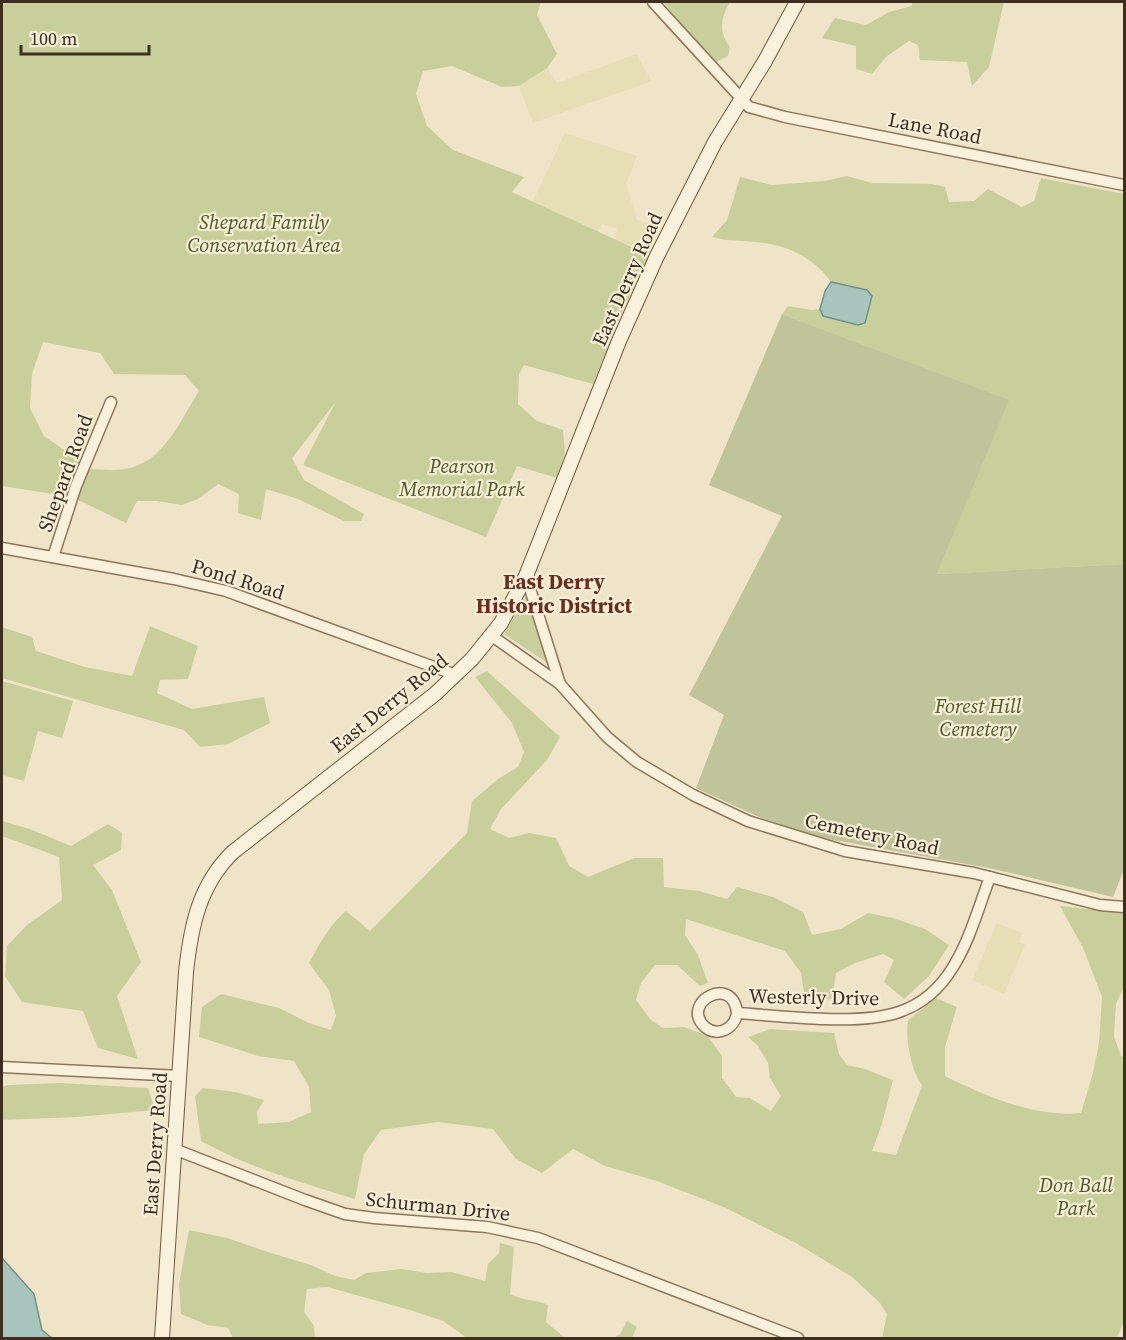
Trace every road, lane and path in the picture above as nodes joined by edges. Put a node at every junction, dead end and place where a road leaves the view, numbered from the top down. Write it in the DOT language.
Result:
graph roads {
  1 [pos="653,2"];
  2 [pos="797,2"];
  3 [pos="741,100"];
  4 [pos="1125,185"];
  5 [pos="111,402"];
  6 [pos="2,548"];
  7 [pos="53,558"];
  8 [pos="526,576"];
  9 [pos="492,636"];
  10 [pos="456,675"];
  11 [pos="560,684"];
  12 [pos="990,877"];
  13 [pos="1125,907"];
  14 [pos="737,1013"];
  15 [pos="2,1067"];
  16 [pos="180,1076"];
  17 [pos="174,1149"];
  18 [pos="162,1338"];
  19 [pos="798,1338"];
  1 -- 3 [label="street"];
  2 -- 3 [label="street, East Derry Road"];
  3 -- 4 [label="street, Lane Road"];
  3 -- 8 [label="street, East Derry Road"];
  5 -- 7 [label="street, Shepard Road"];
  6 -- 7 [label="street, Pond Road"];
  7 -- 10 [label="street, Pond Road"];
  8 -- 9 [label="street, East Derry Road"];
  8 -- 11 [label="street"];
  9 -- 10 [label="street, East Derry Road"];
  9 -- 11 [label="street, Cemetery Road"];
  10 -- 16 [label="street, East Derry Road"];
  11 -- 12 [label="street, Cemetery Road"];
  12 -- 13 [label="street, Cemetery Road"];
  12 -- 14 [label="street, Westerly Drive"];
  15 -- 16 [label="street"];
  16 -- 17 [label="street, East Derry Road"];
  17 -- 18 [label="street, East Derry Road"];
  17 -- 19 [label="street, Schurman Drive"];
}
